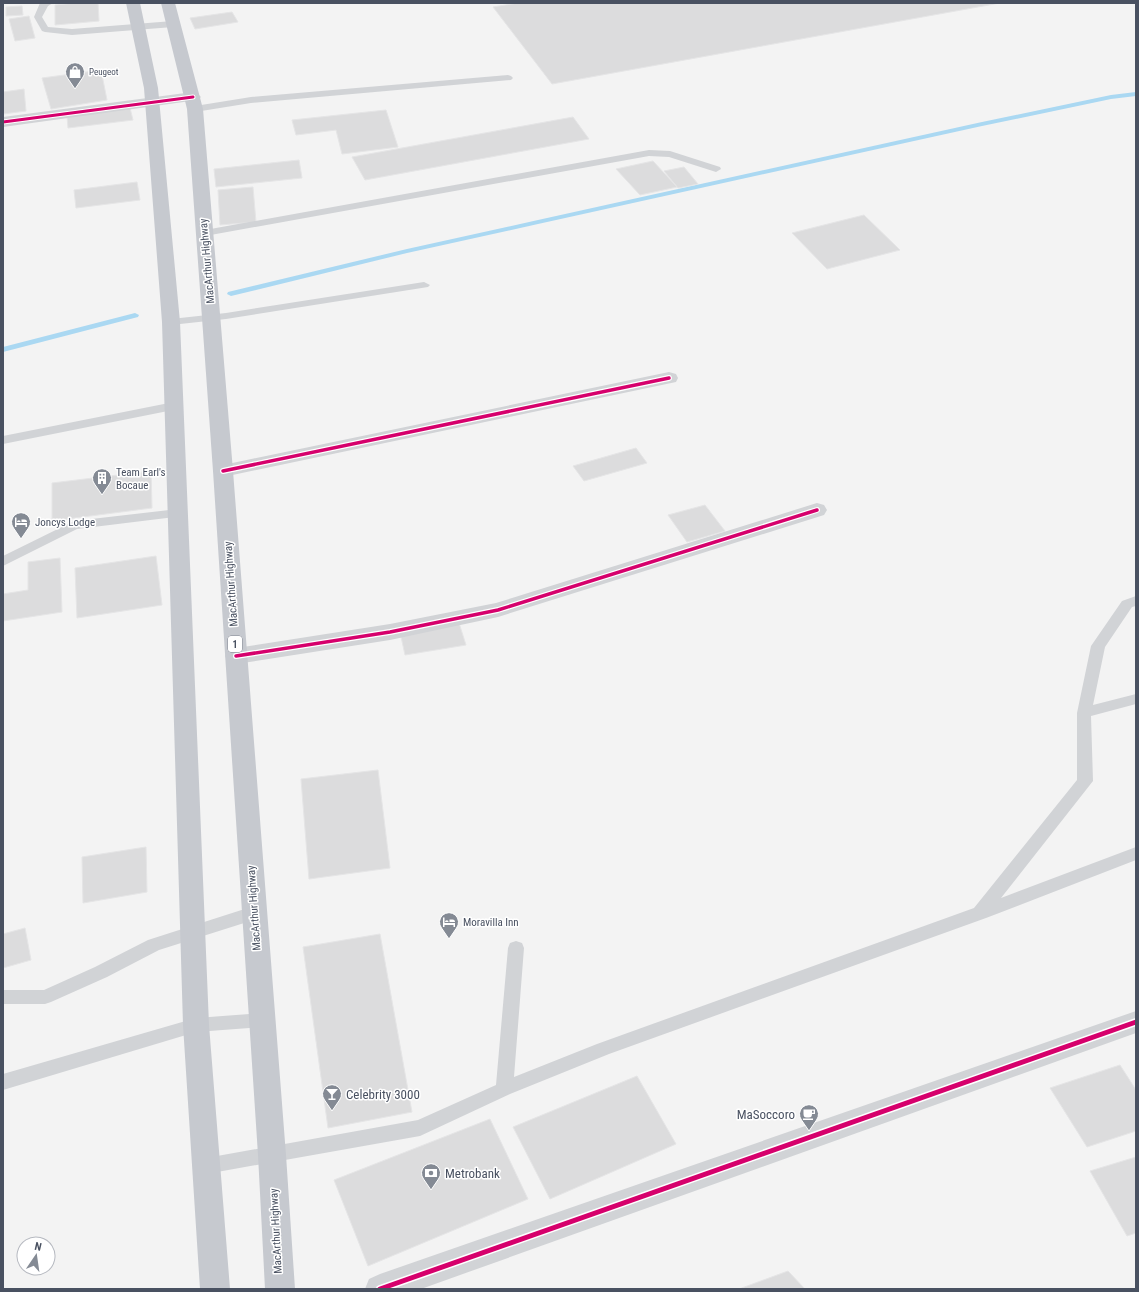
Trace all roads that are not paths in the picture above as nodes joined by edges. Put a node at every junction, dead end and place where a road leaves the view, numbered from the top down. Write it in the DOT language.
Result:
graph roads {
  1 [pos="49,3"];
  2 [pos="133,3"];
  3 [pos="168,3"];
  4 [pos="173,24"];
  5 [pos="139,27"];
  6 [pos="508,78"];
  7 [pos="152,101"];
  8 [pos="194,103"];
  9 [pos="3,122"];
  10 [pos="716,168"];
  11 [pos="205,234"];
  12 [pos="424,284"];
  13 [pos="212,318"];
  14 [pos="172,322"];
  15 [pos="669,378"];
  16 [pos="174,406"];
  17 [pos="3,440"];
  18 [pos="223,471"];
  19 [pos="817,510"];
  20 [pos="178,513"];
  21 [pos="3,562"];
  22 [pos="1136,601"];
  23 [pos="236,656"];
  24 [pos="1136,699"];
  25 [pos="1084,713"];
  26 [pos="1136,853"];
  27 [pos="254,913"];
  28 [pos="980,913"];
  29 [pos="193,931"];
  30 [pos="516,948"];
  31 [pos="3,998"];
  32 [pos="262,1020"];
  33 [pos="1136,1022"];
  34 [pos="196,1025"];
  35 [pos="3,1082"];
  36 [pos="504,1089"];
  37 [pos="272,1155"];
  38 [pos="206,1166"];
  39 [pos="215,1289"];
  40 [pos="280,1289"];
  41 [pos="380,1289"];
  1 -- 5 [label="lane"];
  2 -- 5 [label="highway"];
  3 -- 4 [label="highway, MacArthur Highway / 1"];
  4 -- 5 [label="lane"];
  4 -- 8 [label="highway, MacArthur Highway / 1"];
  5 -- 7 [label="highway"];
  6 -- 8 [label="lane"];
  7 -- 8 [label="street"];
  7 -- 9 [label="street"];
  7 -- 14 [label="highway"];
  8 -- 11 [label="highway, MacArthur Highway / 1"];
  10 -- 11 [label="lane"];
  11 -- 13 [label="highway, MacArthur Highway / 1"];
  12 -- 13 [label="lane"];
  13 -- 14 [label="lane"];
  13 -- 18 [label="highway, MacArthur Highway / 1"];
  14 -- 16 [label="highway"];
  15 -- 18 [label="street"];
  16 -- 17 [label="lane"];
  16 -- 20 [label="highway"];
  18 -- 23 [label="highway, MacArthur Highway / 1"];
  19 -- 23 [label="street"];
  20 -- 21 [label="lane"];
  20 -- 29 [label="highway"];
  22 -- 25 [label="lane"];
  23 -- 27 [label="highway, MacArthur Highway / 1"];
  24 -- 25 [label="lane"];
  25 -- 28 [label="lane"];
  26 -- 28 [label="lane"];
  27 -- 29 [label="lane"];
  27 -- 32 [label="highway, MacArthur Highway / 1"];
  28 -- 36 [label="lane"];
  29 -- 31 [label="lane"];
  29 -- 34 [label="highway"];
  30 -- 36 [label="lane"];
  32 -- 34 [label="lane"];
  32 -- 37 [label="highway, MacArthur Highway / 1"];
  33 -- 41 [label="street"];
  34 -- 35 [label="lane"];
  34 -- 38 [label="highway"];
  36 -- 37 [label="lane"];
  37 -- 38 [label="lane"];
  37 -- 40 [label="highway, MacArthur Highway / 1"];
  38 -- 39 [label="highway"];
}
